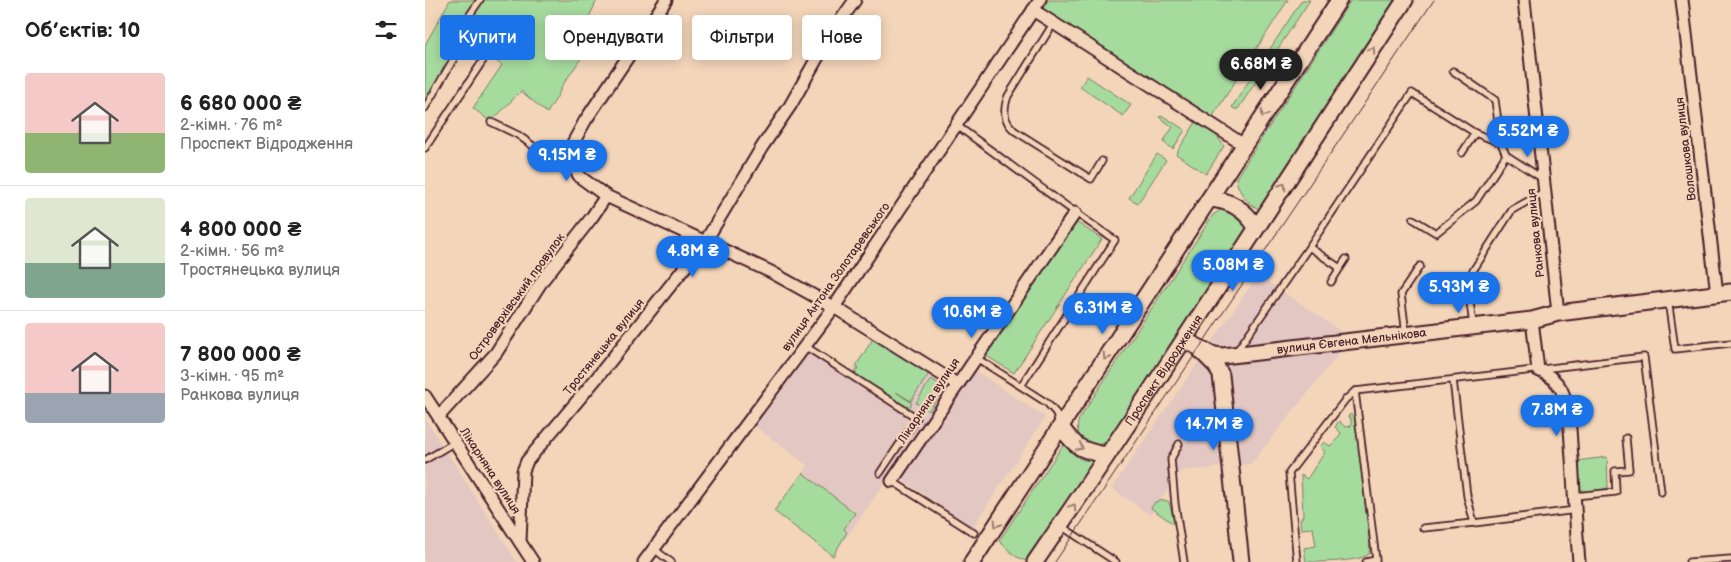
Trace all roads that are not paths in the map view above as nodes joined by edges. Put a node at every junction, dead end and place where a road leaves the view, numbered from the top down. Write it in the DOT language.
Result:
graph roads {
  1 [pos="480,0"];
  2 [pos="666,0"];
  3 [pos="855,0"];
  4 [pos="1040,0"];
  5 [pos="1339,0"];
  6 [pos="1405,0"];
  7 [pos="1524,0"];
  8 [pos="1682,0"];
  9 [pos="1033,10"];
  10 [pos="1053,24"];
  11 [pos="483,60"];
  12 [pos="1453,71"];
  13 [pos="425,108"];
  14 [pos="491,122"];
  15 [pos="956,125"];
  16 [pos="1475,133"];
  17 [pos="573,142"];
  18 [pos="1501,143"];
  19 [pos="1243,145"];
  20 [pos="425,148"];
  21 [pos="1462,153"];
  22 [pos="1506,155"];
  23 [pos="1102,161"];
  24 [pos="1543,179"];
  25 [pos="1545,192"];
  26 [pos="607,196"];
  27 [pos="1209,199"];
  28 [pos="1075,213"];
  29 [pos="1413,219"];
  30 [pos="1256,227"];
  31 [pos="705,242"];
  32 [pos="1309,248"];
  33 [pos="1346,260"];
  34 [pos="1420,266"];
  35 [pos="1340,268"];
  36 [pos="1331,282"];
  37 [pos="1724,293"];
  38 [pos="1668,299"];
  39 [pos="834,307"];
  40 [pos="1558,313"];
  41 [pos="1532,320"];
  42 [pos="1473,328"];
  43 [pos="1407,336"];
  44 [pos="1184,340"];
  45 [pos="1731,343"];
  46 [pos="805,346"];
  47 [pos="1233,356"];
  48 [pos="975,357"];
  49 [pos="1538,370"];
  50 [pos="1221,375"];
  51 [pos="1453,380"];
  52 [pos="957,384"];
  53 [pos="1021,386"];
  54 [pos="1355,391"];
  55 [pos="425,396"];
  56 [pos="439,416"];
  57 [pos="1061,427"];
  58 [pos="1626,438"];
  59 [pos="455,442"];
  60 [pos="1179,444"];
  61 [pos="1107,455"];
  62 [pos="426,457"];
  63 [pos="880,473"];
  64 [pos="892,481"];
  65 [pos="1661,492"];
  66 [pos="1575,496"];
  67 [pos="1576,510"];
  68 [pos="1474,523"];
  69 [pos="1061,525"];
  70 [pos="1423,528"];
  71 [pos="974,533"];
  72 [pos="520,542"];
  73 [pos="654,549"];
  74 [pos="1731,558"];
  75 [pos="533,562"];
  76 [pos="644,562"];
  77 [pos="671,562"];
  78 [pos="972,562"];
  79 [pos="1035,562"];
  80 [pos="1116,562"];
  81 [pos="1184,562"];
  82 [pos="1236,562"];
  83 [pos="1241,562"];
  84 [pos="1297,562"];
  85 [pos="1366,562"];
  86 [pos="1579,562"];
  87 [pos="1692,562"];
  1 -- 13 [label="lane"];
  2 -- 17 [label="street"];
  3 -- 31 [label="street, Тростянецька вулиця"];
  4 -- 9 [label="street, вулиця Антона Золотаревського"];
  5 -- 19 [label="main road, one-way"];
  30 -- 6 [label="main road, Проспект Відродження, one-way"];
  7 -- 24 [label="street, Ранкова вулиця"];
  8 -- 37 [label="street, Волошкова вулиця"];
  9 -- 10 [label="street"];
  9 -- 15 [label="street, вулиця Антона Золотаревського"];
  10 -- 19 [label="street"];
  10 -- 23 [label="lane"];
  11 -- 20 [label="lane"];
  12 -- 18 [label="lane"];
  14 -- 17 [label="lane"];
  15 -- 28 [label="lane"];
  15 -- 39 [label="street, вулиця Антона Золотаревського"];
  16 -- 18 [label="lane"];
  16 -- 21 [label="lane"];
  16 -- 32 [label="lane"];
  17 -- 26 [label="street"];
  18 -- 22 [label="lane"];
  19 -- 27 [label="main road"];
  22 -- 24 [label="lane"];
  22 -- 29 [label="lane"];
  24 -- 25 [label="street, Ранкова вулиця"];
  25 -- 40 [label="street, Ранкова вулиця"];
  25 -- 42 [label="lane"];
  26 -- 31 [label="street"];
  26 -- 56 [label="street, Островерхівський провулок"];
  27 -- 30 [label="main road"];
  27 -- 57 [label="main road, one-way"];
  28 -- 48 [label="street, Лікарняна вулиця"];
  28 -- 53 [label="lane"];
  30 -- 44 [label="main road, Проспект Відродження"];
  31 -- 39 [label="street"];
  31 -- 72 [label="street, Тростянецька вулиця"];
  32 -- 35 [label="lane"];
  32 -- 47 [label="lane"];
  33 -- 35 [label="lane"];
  34 -- 43 [label="lane"];
  35 -- 36 [label="lane"];
  37 -- 38 [label="main road, вулиця Євгена Мельнікова"];
  38 -- 40 [label="main road, вулиця Євгена Мельнікова"];
  38 -- 45 [label="lane"];
  39 -- 46 [label="street, вулиця Антона Золотаревського"];
  39 -- 52 [label="street"];
  40 -- 41 [label="main road, вулиця Євгена Мельнікова"];
  41 -- 42 [label="main road, вулиця Євгена Мельнікова"];
  41 -- 49 [label="street"];
  42 -- 43 [label="main road, вулиця Євгена Мельнікова"];
  43 -- 47 [label="main road, вулиця Євгена Мельнікова"];
  44 -- 47 [label="main road, вулиця Євгена Мельнікова"];
  44 -- 50 [label="main road"];
  44 -- 61 [label="main road, Проспект Відродження"];
  46 -- 63 [label="lane"];
  46 -- 73 [label="street, вулиця Антона Золотаревського"];
  47 -- 50 [label="street"];
  48 -- 52 [label="street, Лікарняна вулиця"];
  48 -- 53 [label="lane"];
  49 -- 51 [label="lane"];
  49 -- 65 [label="lane"];
  49 -- 66 [label="street"];
  50 -- 83 [label="main road"];
  51 -- 54 [label="lane"];
  51 -- 68 [label="lane"];
  52 -- 64 [label="street, Лікарняна вулиця"];
  53 -- 57 [label="lane"];
  54 -- 84 [label="lane"];
  54 -- 85 [label="lane"];
  55 -- 56 [label="street, Лікарняна вулиця"];
  56 -- 59 [label="street, Лікарняна вулиця"];
  57 -- 61 [label="main road, one-way"];
  57 -- 78 [label="main road, one-way"];
  58 -- 66 [label="lane"];
  59 -- 62 [label="lane"];
  59 -- 72 [label="street, Лікарняна вулиця"];
  60 -- 81 [label="lane"];
  69 -- 61 [label="main road, Проспект Відродження, one-way"];
  64 -- 71 [label="lane"];
  66 -- 67 [label="street"];
  67 -- 68 [label="lane"];
  67 -- 86 [label="street"];
  68 -- 70 [label="lane"];
  69 -- 79 [label="main road, Проспект Відродження"];
  69 -- 80 [label="lane"];
  72 -- 75 [label="street, Лікарняна вулиця"];
  73 -- 76 [label="street, вулиця Антона Золотаревського"];
  73 -- 77 [label="lane"];
  74 -- 87 [label="lane"];
  82 -- 83 [label="lane"];
}
